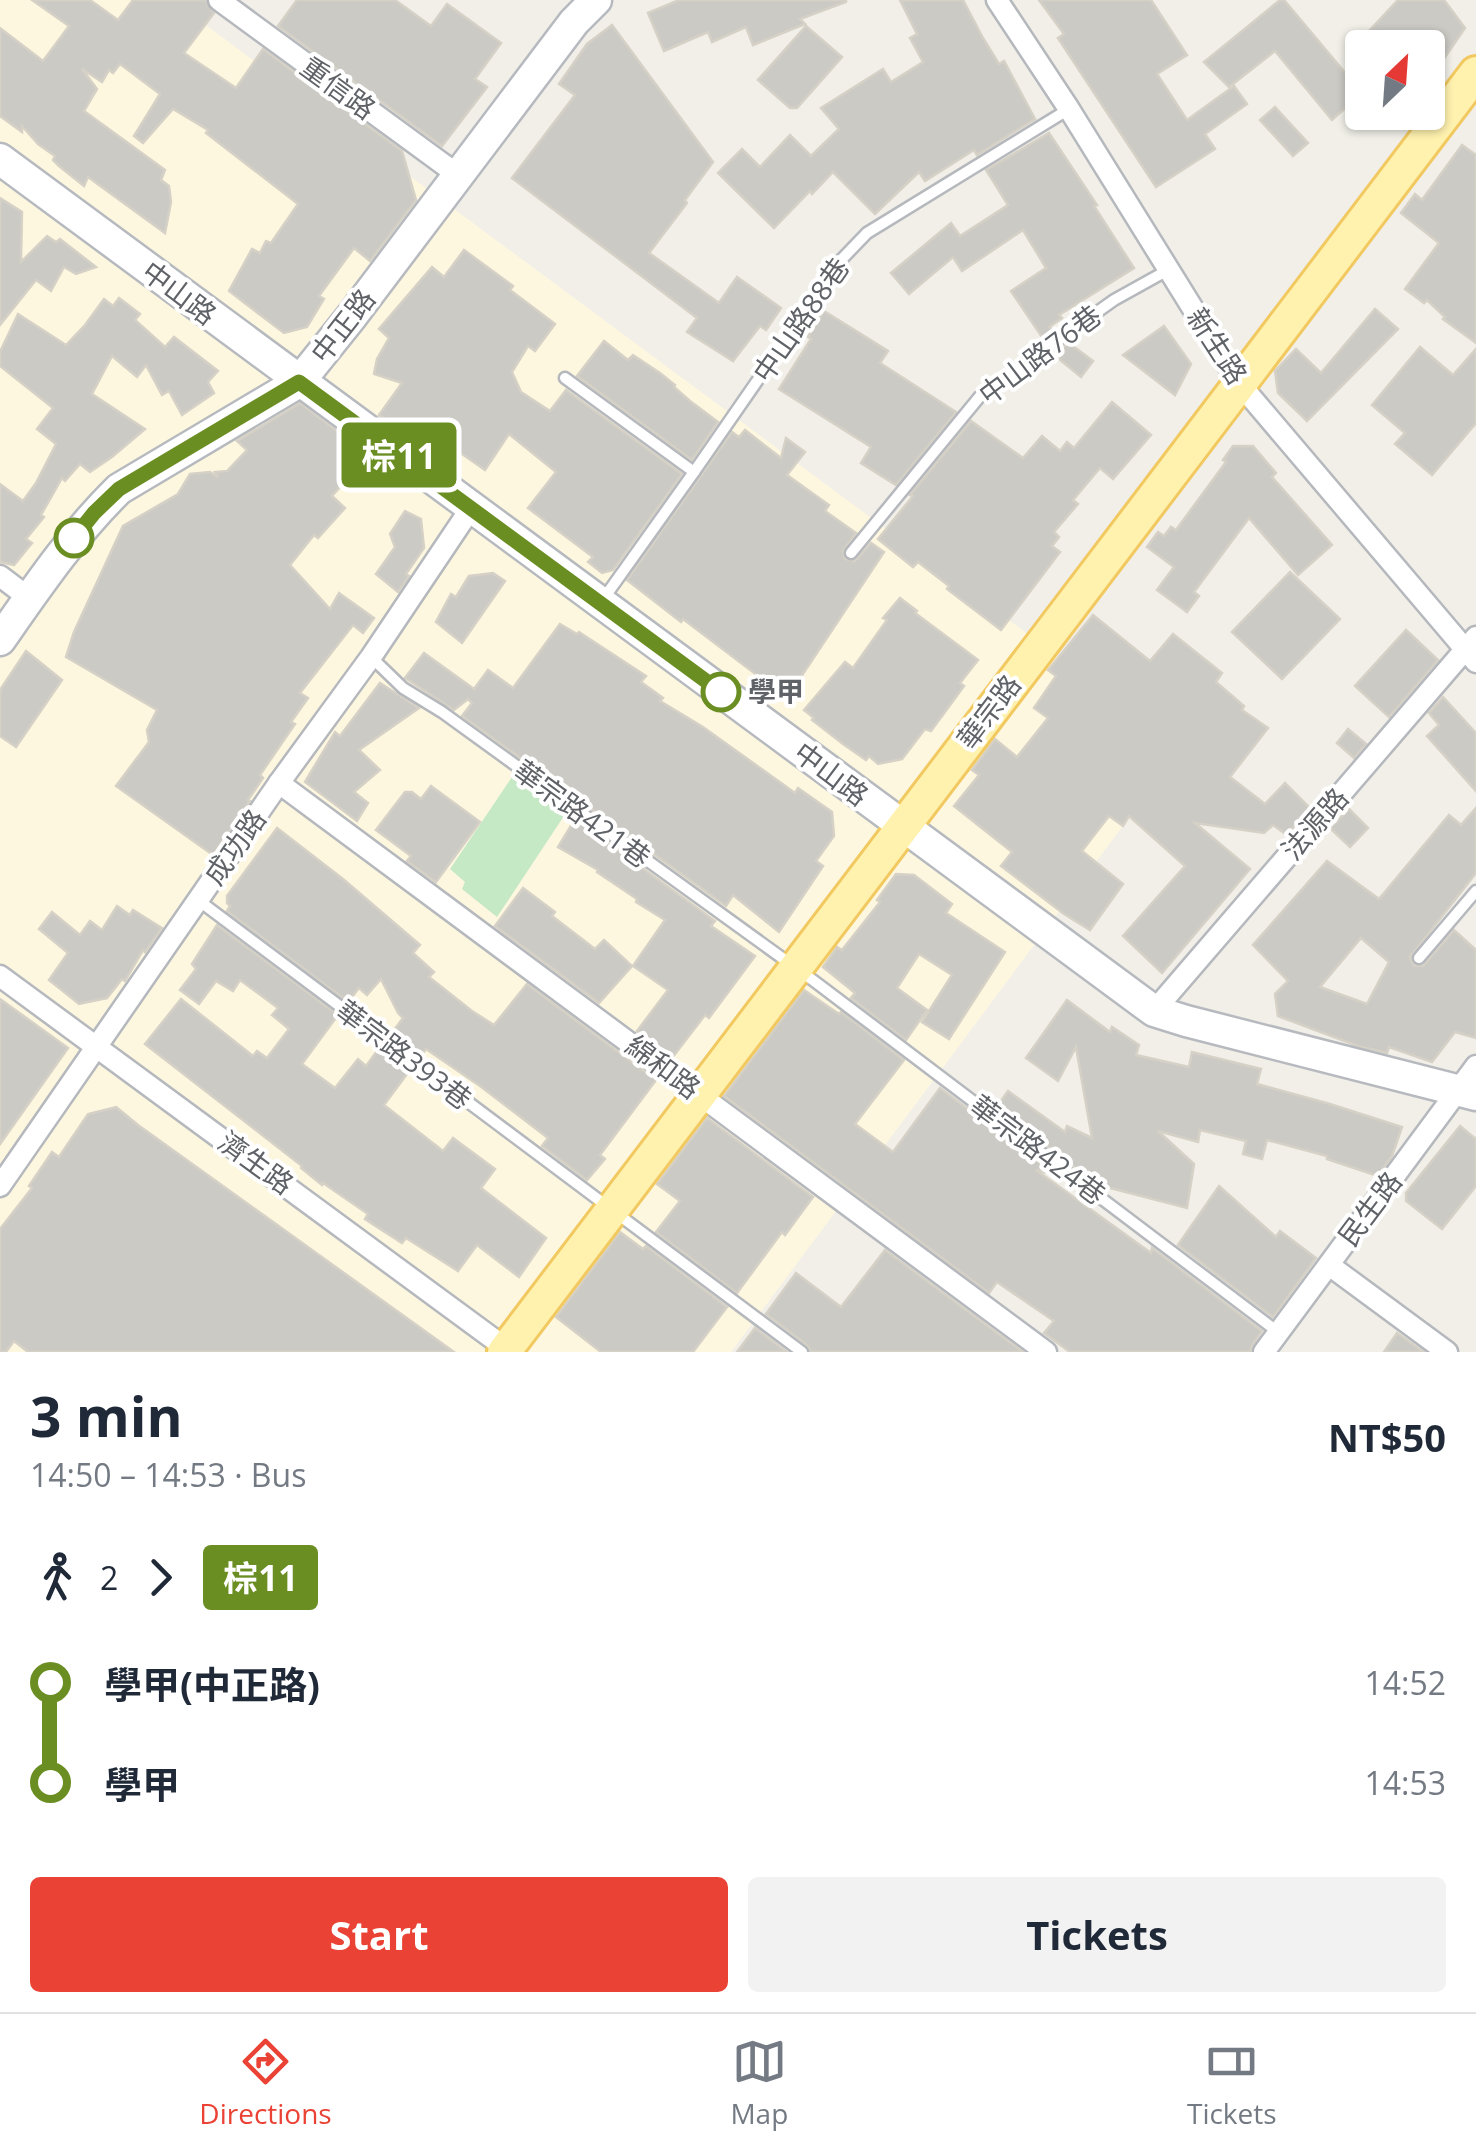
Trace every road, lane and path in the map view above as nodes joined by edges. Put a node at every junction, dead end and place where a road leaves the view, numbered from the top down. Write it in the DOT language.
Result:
graph roads {
  1 [pos="218,0"];
  2 [pos="596,0"];
  3 [pos="997,0"];
  4 [pos="1476,73"];
  5 [pos="1069,109"];
  6 [pos="0,159"];
  7 [pos="458,176"];
  8 [pos="1168,270"];
  9 [pos="565,378"];
  10 [pos="299,382"];
  11 [pos="1238,382"];
  12 [pos="694,472"];
  13 [pos="471,508"];
  14 [pos="850,553"];
  15 [pos="0,576"];
  16 [pos="29,598"];
  17 [pos="600,603"];
  18 [pos="0,640"];
  19 [pos="1473,650"];
  20 [pos="371,657"];
  21 [pos="279,783"];
  22 [pos="902,827"];
  23 [pos="1476,891"];
  24 [pos="198,900"];
  25 [pos="1419,958"];
  26 [pos="795,969"];
  27 [pos="0,976"];
  28 [pos="1154,1011"];
  29 [pos="98,1046"];
  30 [pos="1476,1066"];
  31 [pos="1467,1093"];
  32 [pos="699,1094"];
  33 [pos="0,1186"];
  34 [pos="610,1210"];
  35 [pos="1329,1265"];
  36 [pos="1279,1332"];
  37 [pos="507,1350"];
  38 [pos="802,1352"];
  39 [pos="1046,1352"];
  40 [pos="1264,1352"];
  41 [pos="1447,1352"];
  1 -- 7 [label="street, 重信路"];
  2 -- 7 [label="main road, 中正路"];
  3 -- 5 [label="street, 新生路"];
  4 -- 11 [label="main road, 華宗路"];
  5 -- 8 [label="street, 新生路"];
  5 -- 12 [label="lane, 中山路88巷"];
  6 -- 10 [label="main road, 中山路"];
  7 -- 10 [label="main road, 中正路"];
  8 -- 11 [label="street, 新生路"];
  8 -- 14 [label="lane, 中山路76巷"];
  9 -- 12 [label="lane"];
  10 -- 13 [label="main road, 中山路"];
  10 -- 16 [label="main road, 中正路"];
  11 -- 19 [label="street, 新生路"];
  11 -- 22 [label="main road, 華宗路"];
  12 -- 17 [label="lane, 中山路88巷"];
  13 -- 17 [label="main road, 中山路"];
  13 -- 20 [label="street, 成功路"];
  15 -- 16 [label="street"];
  16 -- 18 [label="main road, 中正路"];
  17 -- 22 [label="main road, 中山路"];
  19 -- 28 [label="street, 法源路"];
  20 -- 21 [label="street, 成功路"];
  20 -- 26 [label="lane, 華宗路421巷"];
  21 -- 24 [label="street, 成功路"];
  21 -- 32 [label="street, 綿和路"];
  22 -- 26 [label="main road, 華宗路"];
  22 -- 28 [label="main road, 中山路"];
  23 -- 25 [label="lane"];
  24 -- 29 [label="street, 成功路"];
  24 -- 34 [label="lane, 華宗路393巷"];
  26 -- 32 [label="main road, 華宗路"];
  26 -- 36 [label="lane, 華宗路424巷"];
  27 -- 29 [label="street, 濟生路"];
  28 -- 31 [label="main road, 中山路"];
  29 -- 33 [label="street, 成功路"];
  29 -- 37 [label="street, 濟生路"];
  30 -- 31 [label="street, 民生路"];
  31 -- 35 [label="street, 民生路"];
  32 -- 34 [label="main road, 華宗路"];
  32 -- 39 [label="street, 綿和路"];
  34 -- 37 [label="main road, 華宗路"];
  34 -- 38 [label="lane, 華宗路393巷"];
  35 -- 36 [label="street, 民生路"];
  35 -- 41 [label="street"];
  36 -- 40 [label="street, 民生路"];
}
